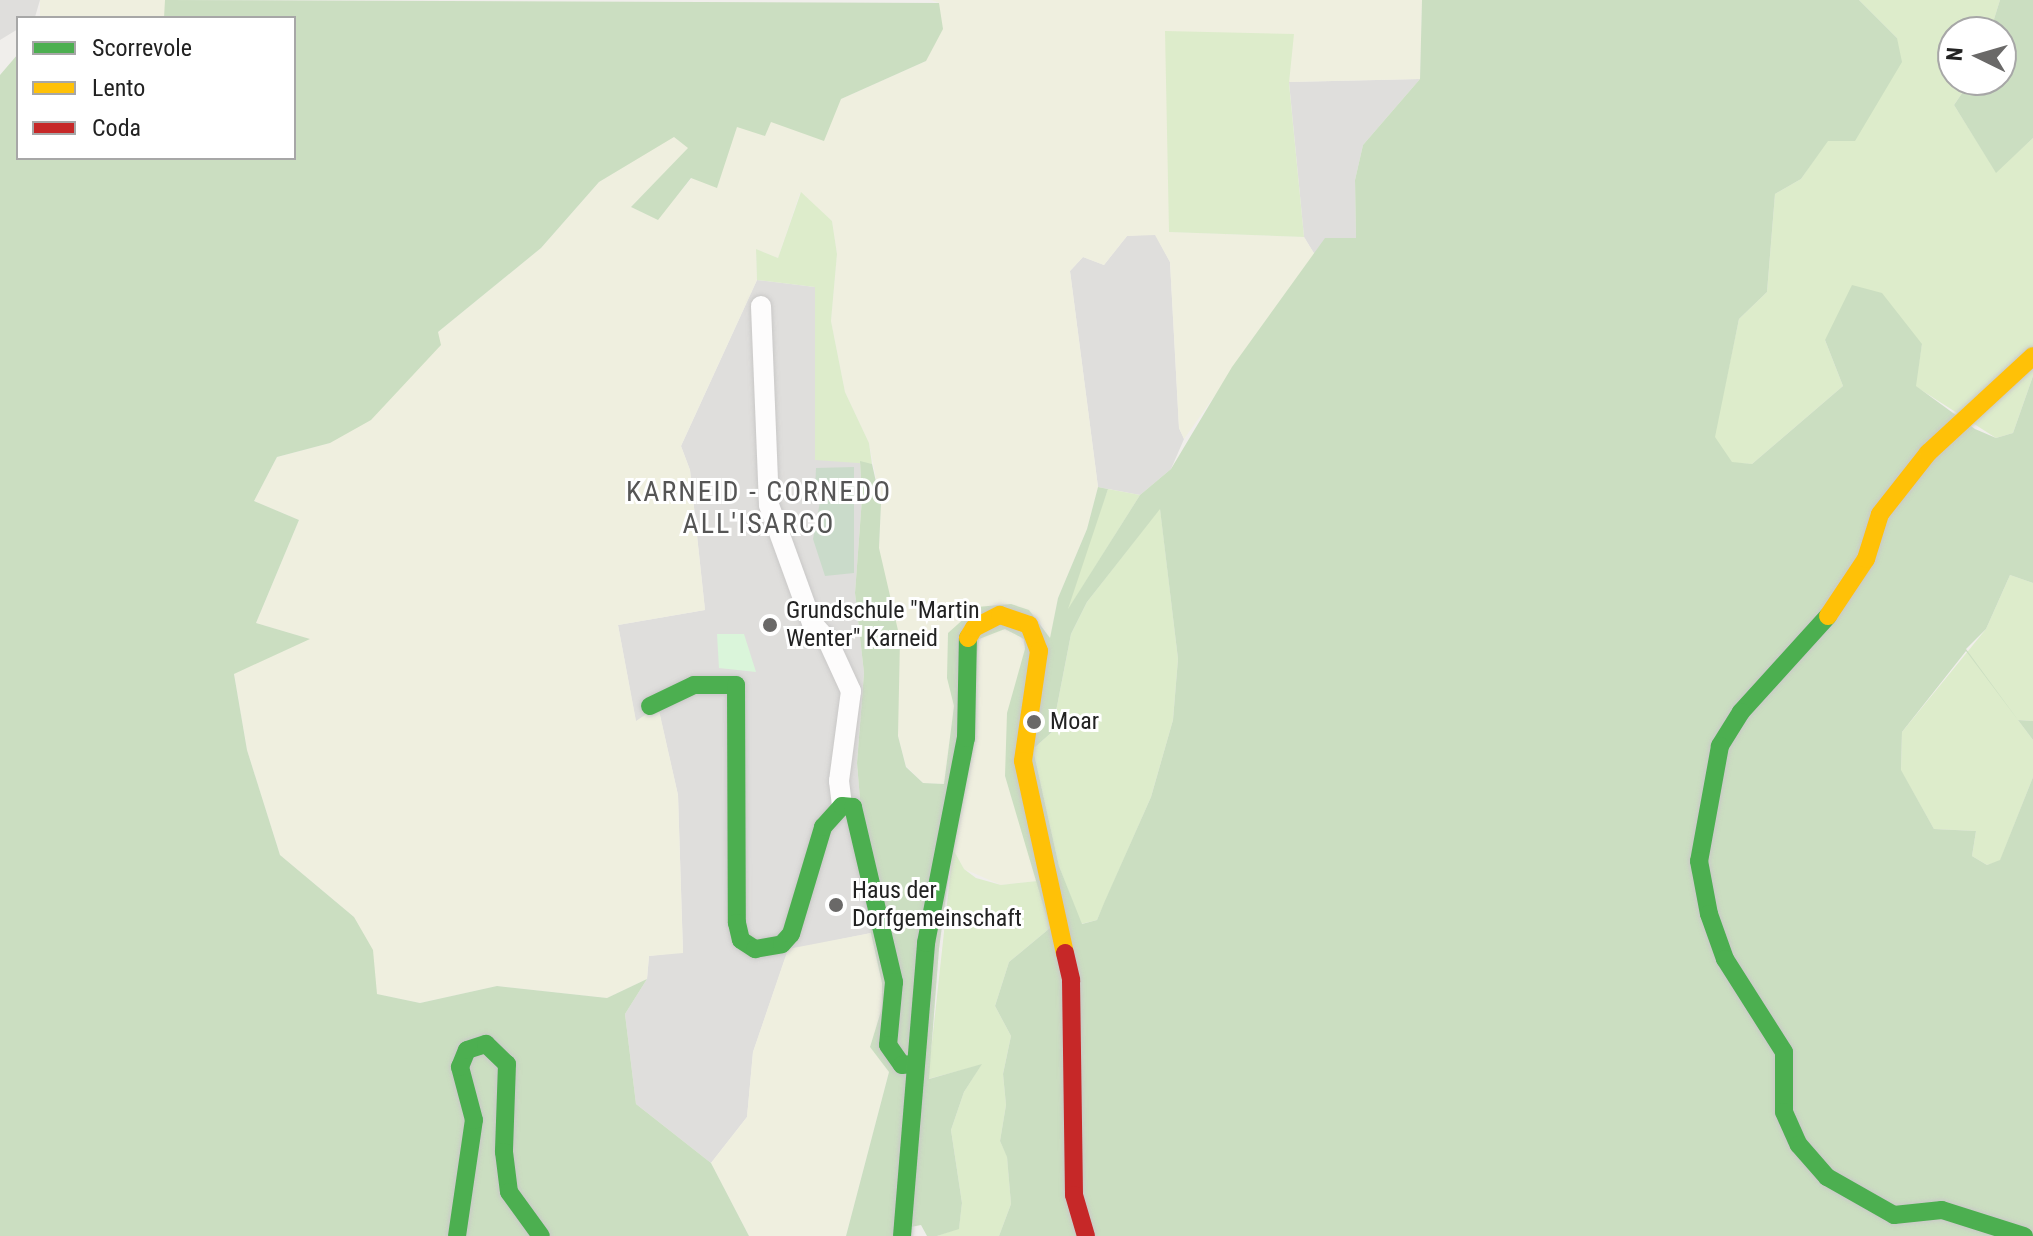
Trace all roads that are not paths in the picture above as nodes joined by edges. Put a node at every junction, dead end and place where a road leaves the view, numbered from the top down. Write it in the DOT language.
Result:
graph roads {
  1 [pos="761,306"];
  2 [pos="2033,356"];
  3 [pos="650,706"];
  4 [pos="842,806"];
  5 [pos="913,1064"];
  6 [pos="457,1236"];
  7 [pos="541,1236"];
  8 [pos="902,1236"];
  9 [pos="1086,1236"];
  10 [pos="2024,1236"];
  1 -- 4 [label="street"];
  2 -- 10 [label="street"];
  3 -- 4 [label="street"];
  4 -- 5 [label="street"];
  5 -- 8 [label="street"];
  5 -- 9 [label="street"];
  6 -- 7 [label="street"];
}
